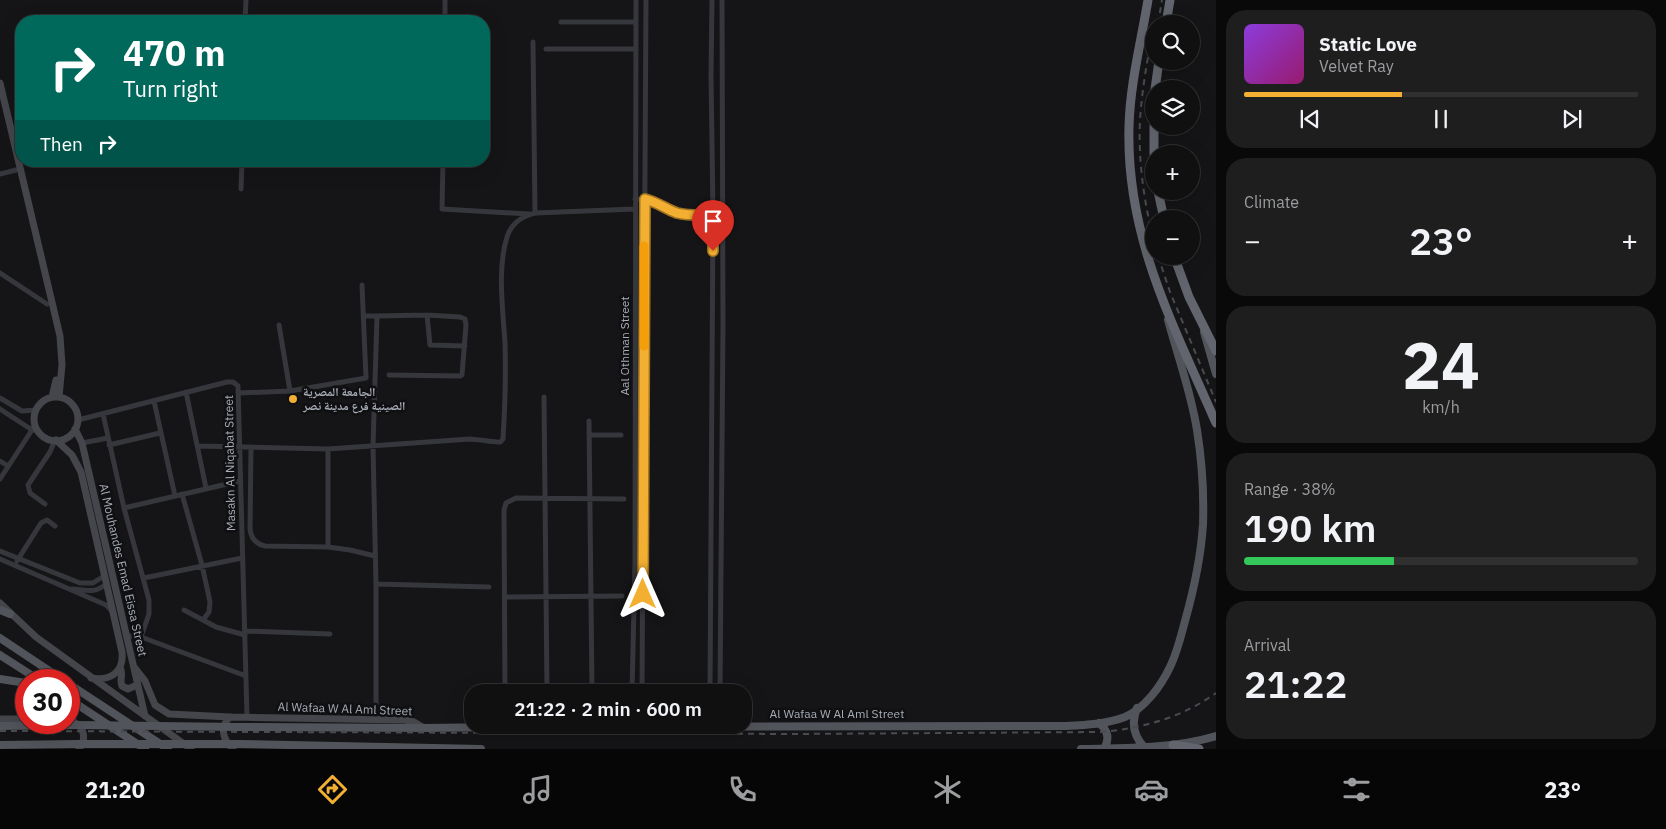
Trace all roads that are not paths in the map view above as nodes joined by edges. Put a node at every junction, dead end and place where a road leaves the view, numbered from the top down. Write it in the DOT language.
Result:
graph roads {
  1 [pos="246,0"];
  2 [pos="446,0"];
  3 [pos="636,0"];
  4 [pos="646,0"];
  5 [pos="712,0"];
  6 [pos="722,0"];
  7 [pos="1148,0"];
  8 [pos="1170,0"];
  9 [pos="245,15"];
  10 [pos="445,15"];
  11 [pos="1168,15"];
  12 [pos="561,22"];
  13 [pos="636,22"];
  14 [pos="533,42"];
  15 [pos="546,49"];
  16 [pos="636,49"];
  17 [pos="0,83"];
  18 [pos="0,101"];
  19 [pos="15,146"];
  20 [pos="15,166"];
  21 [pos="15,167"];
  22 [pos="20,167"];
  23 [pos="242,167"];
  24 [pos="443,167"];
  25 [pos="16,170"];
  26 [pos="0,174"];
  27 [pos="241,189"];
  28 [pos="634,199"];
  29 [pos="645,199"];
  30 [pos="634,210"];
  31 [pos="533,213"];
  32 [pos="713,215"];
  33 [pos="1177,265"];
  34 [pos="0,273"];
  35 [pos="362,284"];
  36 [pos="1163,301"];
  37 [pos="48,304"];
  38 [pos="427,314"];
  39 [pos="364,316"];
  40 [pos="377,316"];
  41 [pos="712,324"];
  42 [pos="723,324"];
  43 [pos="279,325"];
  44 [pos="1203,328"];
  45 [pos="465,346"];
  46 [pos="1216,351"];
  47 [pos="1216,374"];
  48 [pos="389,375"];
  49 [pos="290,391"];
  50 [pos="186,392"];
  51 [pos="239,393"];
  52 [pos="55,397"];
  53 [pos="544,397"];
  54 [pos="0,398"];
  55 [pos="154,401"];
  56 [pos="0,409"];
  57 [pos="36,410"];
  58 [pos="102,414"];
  59 [pos="78,420"];
  60 [pos="589,421"];
  61 [pos="1216,422"];
  62 [pos="75,429"];
  63 [pos="35,431"];
  64 [pos="160,433"];
  65 [pos="621,435"];
  66 [pos="590,436"];
  67 [pos="108,438"];
  68 [pos="56,440"];
  69 [pos="82,444"];
  70 [pos="109,446"];
  71 [pos="198,446"];
  72 [pos="373,446"];
  73 [pos="241,447"];
  74 [pos="251,448"];
  75 [pos="328,449"];
  76 [pos="0,461"];
  77 [pos="8,466"];
  78 [pos="0,479"];
  79 [pos="240,481"];
  80 [pos="206,488"];
  81 [pos="182,494"];
  82 [pos="175,496"];
  83 [pos="545,498"];
  84 [pos="591,499"];
  85 [pos="624,499"];
  86 [pos="45,504"];
  87 [pos="124,508"];
  88 [pos="55,526"];
  89 [pos="328,547"];
  90 [pos="0,551"];
  91 [pos="375,556"];
  92 [pos="19,558"];
  93 [pos="242,558"];
  94 [pos="0,559"];
  95 [pos="14,565"];
  96 [pos="202,565"];
  97 [pos="104,576"];
  98 [pos="144,578"];
  99 [pos="106,584"];
  100 [pos="376,584"];
  101 [pos="489,587"];
  102 [pos="70,589"];
  103 [pos="592,596"];
  104 [pos="622,596"];
  105 [pos="505,597"];
  106 [pos="546,597"];
  107 [pos="0,603"];
  108 [pos="0,610"];
  109 [pos="184,610"];
  110 [pos="113,612"];
  111 [pos="10,614"];
  112 [pos="203,620"];
  113 [pos="245,633"];
  114 [pos="330,634"];
  115 [pos="127,636"];
  116 [pos="141,637"];
  117 [pos="0,638"];
  118 [pos="0,655"];
  119 [pos="120,667"];
  120 [pos="134,667"];
  121 [pos="22,669"];
  122 [pos="46,669"];
  123 [pos="246,676"];
  124 [pos="91,678"];
  125 [pos="0,679"];
  126 [pos="15,681"];
  127 [pos="505,684"];
  128 [pos="547,684"];
  129 [pos="592,684"];
  130 [pos="632,684"];
  131 [pos="642,684"];
  132 [pos="710,684"];
  133 [pos="720,684"];
  134 [pos="137,685"];
  135 [pos="80,691"];
  136 [pos="80,706"];
  137 [pos="1137,708"];
  138 [pos="144,716"];
  139 [pos="230,717"];
  140 [pos="247,717"];
  141 [pos="0,719"];
  142 [pos="15,719"];
  143 [pos="376,719"];
  144 [pos="1099,723"];
  145 [pos="80,725"];
  146 [pos="0,726"];
  147 [pos="752,726"];
  148 [pos="464,727"];
  149 [pos="424,728"];
  150 [pos="1216,736"];
  151 [pos="0,745"];
  152 [pos="1173,745"];
  153 [pos="79,746"];
  154 [pos="236,747"];
  155 [pos="413,748"];
  156 [pos="1104,748"];
  157 [pos="1145,748"];
  158 [pos="146,749"];
  159 [pos="168,749"];
  160 [pos="191,749"];
  161 [pos="481,749"];
  162 [pos="1081,749"];
  163 [pos="1199,749"];
  1 -- 9 [label="street"];
  2 -- 10 [label="street"];
  3 -- 13 [label="street, Aal Othman Street"];
  4 -- 29 [label="street, Aal Othman Street"];
  5 -- 32 [label="street"];
  6 -- 42 [label="street"];
  7 -- 36 [label="highway"];
  8 -- 11 [label="highway"];
  12 -- 13 [label="street"];
  13 -- 16 [label="street, Aal Othman Street"];
  14 -- 31 [label="street"];
  15 -- 16 [label="street"];
  16 -- 28 [label="street, Aal Othman Street"];
  17 -- 19 [label="street"];
  18 -- 20 [label="street"];
  21 -- 25 [label="street"];
  22 -- 52 [label="street"];
  23 -- 27 [label="street"];
  24 -- 31 [label="street"];
  25 -- 26 [label="street"];
  25 -- 37 [label="street"];
  28 -- 29 [label="street"];
  28 -- 30 [label="street, Aal Othman Street"];
  29 -- 32 [label="street"];
  29 -- 131 [label="street, Aal Othman Street"];
  30 -- 31 [label="street"];
  30 -- 130 [label="street, Aal Othman Street"];
  31 -- 72 [label="street"];
  32 -- 41 [label="street"];
  33 -- 44 [label="highway"];
  34 -- 37 [label="street"];
  35 -- 39 [label="street"];
  36 -- 61 [label="highway"];
  36 -- 137 [label="main road, Al Wafaa W Al Aml Street"];
  37 -- 52 [label="street"];
  38 -- 40 [label="street"];
  38 -- 45 [label="street"];
  38 -- 45 [label="street"];
  39 -- 40 [label="street"];
  39 -- 49 [label="street"];
  40 -- 72 [label="street"];
  41 -- 42 [label="street"];
  41 -- 132 [label="street"];
  42 -- 133 [label="street"];
  43 -- 49 [label="street"];
  44 -- 46 [label="highway"];
  44 -- 47 [label="main road"];
  45 -- 48 [label="street"];
  49 -- 51 [label="street"];
  50 -- 51 [label="street, Masakn Al Niqabat Street"];
  50 -- 55 [label="street, Masakn Al Niqabat Street"];
  50 -- 71 [label="street"];
  51 -- 73 [label="street, Masakn Al Niqabat Street"];
  52 -- 57 [label="street"];
  52 -- 59 [label="street"];
  53 -- 83 [label="street"];
  54 -- 57 [label="street"];
  55 -- 58 [label="street, Masakn Al Niqabat Street"];
  55 -- 64 [label="street"];
  56 -- 63 [label="street"];
  57 -- 63 [label="street"];
  58 -- 59 [label="street, Masakn Al Niqabat Street"];
  58 -- 67 [label="street"];
  59 -- 62 [label="street"];
  60 -- 66 [label="street"];
  62 -- 68 [label="street"];
  62 -- 69 [label="street, Al Mouhandes Emad Eissa Street"];
  63 -- 68 [label="street"];
  63 -- 77 [label="street"];
  64 -- 70 [label="street"];
  64 -- 82 [label="street"];
  65 -- 66 [label="street"];
  66 -- 84 [label="street"];
  67 -- 69 [label="street"];
  67 -- 70 [label="street"];
  68 -- 86 [label="street"];
  68 -- 97 [label="street, Al Mouhandes Emad Eissa Street"];
  69 -- 115 [label="street, Al Mouhandes Emad Eissa Street"];
  70 -- 87 [label="street"];
  71 -- 73 [label="street"];
  71 -- 80 [label="street"];
  72 -- 75 [label="street"];
  72 -- 91 [label="street"];
  73 -- 74 [label="street"];
  73 -- 79 [label="street, Masakn Al Niqabat Street"];
  74 -- 75 [label="street"];
  74 -- 89 [label="street"];
  75 -- 89 [label="street"];
  76 -- 77 [label="street"];
  77 -- 78 [label="street"];
  79 -- 80 [label="street"];
  79 -- 93 [label="street, Masakn Al Niqabat Street"];
  80 -- 81 [label="street"];
  81 -- 82 [label="street"];
  81 -- 96 [label="street"];
  82 -- 87 [label="street"];
  83 -- 84 [label="street"];
  83 -- 105 [label="street"];
  83 -- 106 [label="street"];
  84 -- 85 [label="street"];
  84 -- 103 [label="street"];
  87 -- 98 [label="street"];
  88 -- 92 [label="street"];
  89 -- 91 [label="street"];
  90 -- 92 [label="street"];
  91 -- 100 [label="street"];
  92 -- 95 [label="street"];
  92 -- 97 [label="street"];
  93 -- 96 [label="street"];
  93 -- 113 [label="street, Masakn Al Niqabat Street"];
  94 -- 95 [label="street"];
  95 -- 102 [label="street"];
  96 -- 98 [label="street"];
  96 -- 112 [label="street"];
  97 -- 99 [label="street, Al Mouhandes Emad Eissa Street"];
  98 -- 116 [label="street"];
  99 -- 102 [label="street"];
  99 -- 110 [label="street, Al Mouhandes Emad Eissa Street"];
  100 -- 101 [label="street"];
  100 -- 143 [label="street"];
  102 -- 110 [label="street"];
  103 -- 104 [label="street"];
  103 -- 106 [label="street"];
  103 -- 129 [label="street"];
  105 -- 106 [label="street"];
  105 -- 127 [label="street"];
  106 -- 128 [label="street"];
  107 -- 111 [label="street"];
  108 -- 111 [label="main road"];
  109 -- 112 [label="street"];
  110 -- 119 [label="street, Al Mouhandes Emad Eissa Street"];
  111 -- 124 [label="street"];
  112 -- 113 [label="street"];
  113 -- 114 [label="street"];
  113 -- 123 [label="street, Masakn Al Niqabat Street"];
  115 -- 116 [label="street"];
  115 -- 120 [label="street, Al Mouhandes Emad Eissa Street"];
  116 -- 123 [label="street"];
  117 -- 122 [label="main road"];
  118 -- 121 [label="main road"];
  119 -- 124 [label="street"];
  119 -- 134 [label="street, Al Mouhandes Emad Eissa Street"];
  120 -- 134 [label="street, Al Mouhandes Emad Eissa Street"];
  120 -- 139 [label="street, Al Wafaa W Al Aml Street"];
  123 -- 140 [label="street, Masakn Al Niqabat Street"];
  124 -- 138 [label="street"];
  125 -- 126 [label="main road"];
  134 -- 138 [label="street, Al Mouhandes Emad Eissa Street"];
  135 -- 159 [label="main road"];
  136 -- 158 [label="main road"];
  137 -- 144 [label="main road, Al Wafaa W Al Aml Street"];
  137 -- 157 [label="main road"];
  138 -- 160 [label="street"];
  139 -- 140 [label="street, Al Wafaa W Al Aml Street"];
  139 -- 154 [label="street"];
  140 -- 143 [label="street, Al Wafaa W Al Aml Street"];
  141 -- 142 [label="street"];
  143 -- 149 [label="street, Al Wafaa W Al Aml Street"];
  144 -- 147 [label="main road, Al Wafaa W Al Aml Street"];
  144 -- 156 [label="main road"];
  145 -- 153 [label="street"];
  146 -- 149 [label="main road, bridge"];
  148 -- 149 [label="main road, Al Wafaa W Al Aml Street"];
  150 -- 152 [label="main road"];
  151 -- 153 [label="main road"];
  152 -- 157 [label="main road"];
  152 -- 163 [label="highway"];
  153 -- 154 [label="main road, bridge"];
  154 -- 155 [label="main road"];
  155 -- 161 [label="main road"];
  156 -- 157 [label="main road"];
  156 -- 162 [label="main road"];
}
